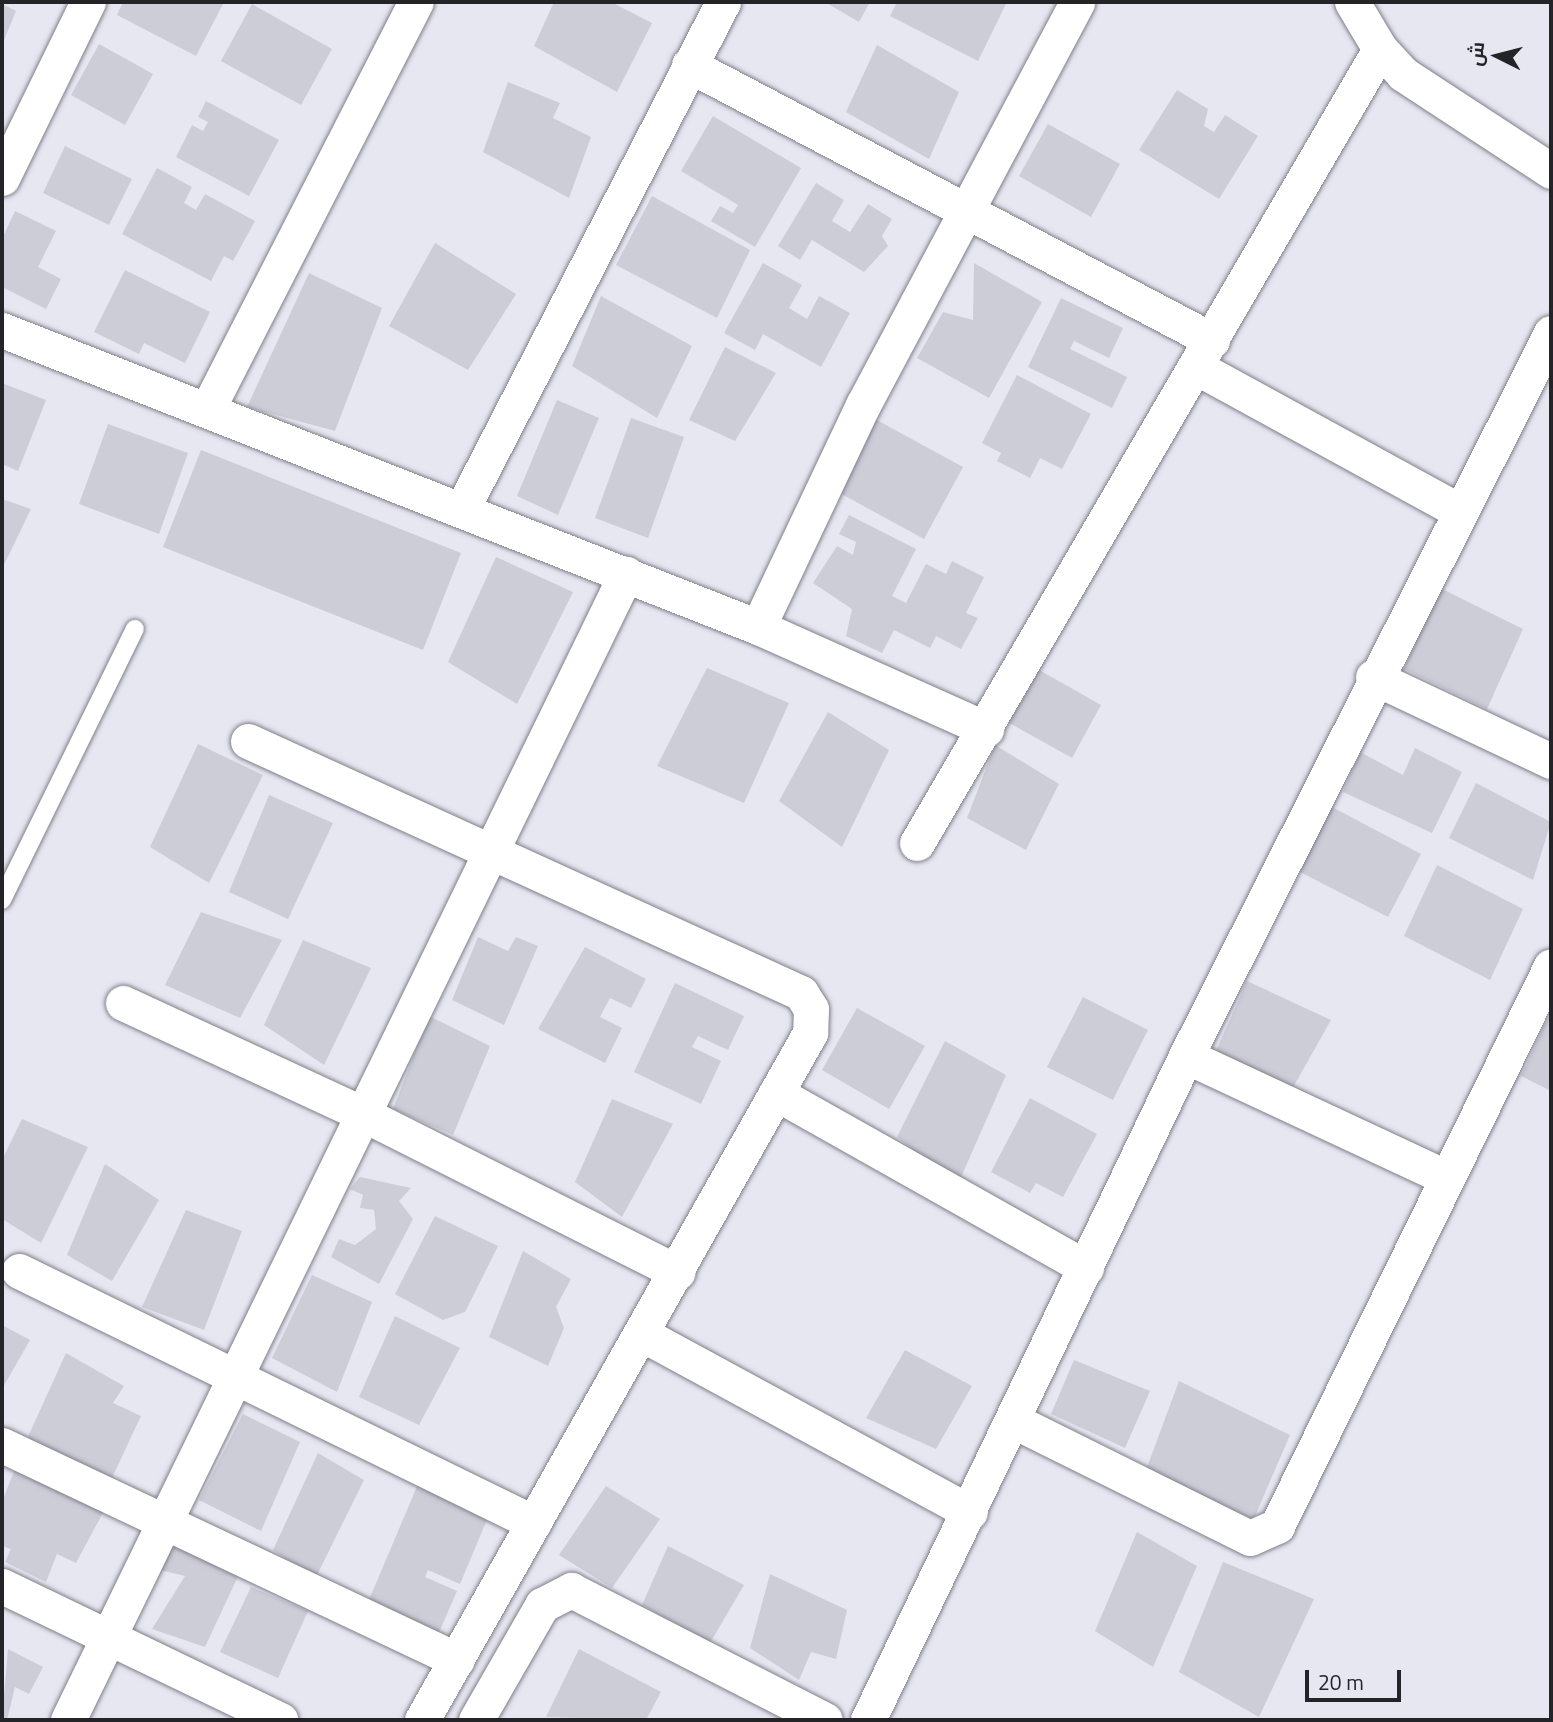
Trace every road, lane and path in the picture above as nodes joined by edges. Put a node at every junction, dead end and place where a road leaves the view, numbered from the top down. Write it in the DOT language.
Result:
graph roads {
  1 [pos="88,2"];
  2 [pos="416,2"];
  3 [pos="723,2"];
  4 [pos="1077,2"];
  5 [pos="1352,2"];
  6 [pos="1380,49"];
  7 [pos="689,65"];
  8 [pos="1551,171"];
  9 [pos="2,178"];
  10 [pos="968,207"];
  11 [pos="2,330"];
  12 [pos="1551,333"];
  13 [pos="1204,353"];
  14 [pos="208,408"];
  15 [pos="462,509"];
  16 [pos="1459,511"];
  17 [pos="626,575"];
  18 [pos="758,627"];
  19 [pos="135,629"];
  20 [pos="1373,677"];
  21 [pos="986,729"];
  22 [pos="248,741"];
  23 [pos="1551,761"];
  24 [pos="918,843"];
  25 [pos="492,850"];
  26 [pos="2,900"];
  27 [pos="1551,966"];
  28 [pos="123,1003"];
  29 [pos="1186,1056"];
  30 [pos="776,1093"];
  31 [pos="363,1114"];
  32 [pos="1445,1177"];
  33 [pos="1086,1268"];
  34 [pos="19,1271"];
  35 [pos="677,1272"];
  36 [pos="642,1334"];
  37 [pos="237,1374"];
  38 [pos="1014,1421"];
  39 [pos="2,1445"];
  40 [pos="970,1512"];
  41 [pos="166,1521"];
  42 [pos="534,1523"];
  43 [pos="2,1586"];
  44 [pos="109,1637"];
  45 [pos="457,1660"];
  46 [pos="68,1720"];
  47 [pos="280,1720"];
  48 [pos="422,1720"];
  49 [pos="476,1720"];
  50 [pos="825,1720"];
  51 [pos="868,1720"];
  1 -- 9 [label="street"];
  2 -- 14 [label="street"];
  3 -- 7 [label="street"];
  4 -- 10 [label="street"];
  5 -- 6 [label="street"];
  6 -- 8 [label="street"];
  6 -- 13 [label="street"];
  7 -- 10 [label="street"];
  7 -- 15 [label="street"];
  10 -- 13 [label="street"];
  10 -- 18 [label="street"];
  11 -- 14 [label="street"];
  12 -- 16 [label="street"];
  13 -- 16 [label="street"];
  13 -- 21 [label="street"];
  14 -- 15 [label="street"];
  15 -- 17 [label="street"];
  16 -- 20 [label="street"];
  17 -- 18 [label="street"];
  17 -- 25 [label="street"];
  18 -- 21 [label="street"];
  19 -- 26 [label="lane"];
  20 -- 23 [label="street"];
  20 -- 29 [label="street"];
  21 -- 24 [label="street"];
  22 -- 25 [label="street"];
  25 -- 30 [label="street"];
  25 -- 31 [label="street"];
  27 -- 32 [label="street"];
  28 -- 31 [label="street"];
  29 -- 32 [label="street"];
  29 -- 33 [label="street"];
  30 -- 33 [label="street"];
  30 -- 35 [label="street"];
  31 -- 35 [label="street"];
  31 -- 37 [label="street"];
  32 -- 38 [label="street"];
  33 -- 38 [label="street"];
  34 -- 37 [label="street"];
  35 -- 36 [label="street"];
  36 -- 40 [label="street"];
  36 -- 42 [label="street"];
  37 -- 41 [label="street"];
  37 -- 42 [label="street"];
  38 -- 40 [label="street"];
  39 -- 41 [label="street"];
  40 -- 51 [label="street"];
  41 -- 44 [label="street"];
  41 -- 45 [label="street"];
  42 -- 45 [label="street"];
  43 -- 44 [label="street"];
  44 -- 46 [label="street"];
  44 -- 47 [label="street"];
  45 -- 48 [label="street"];
  49 -- 50 [label="street"];
}
